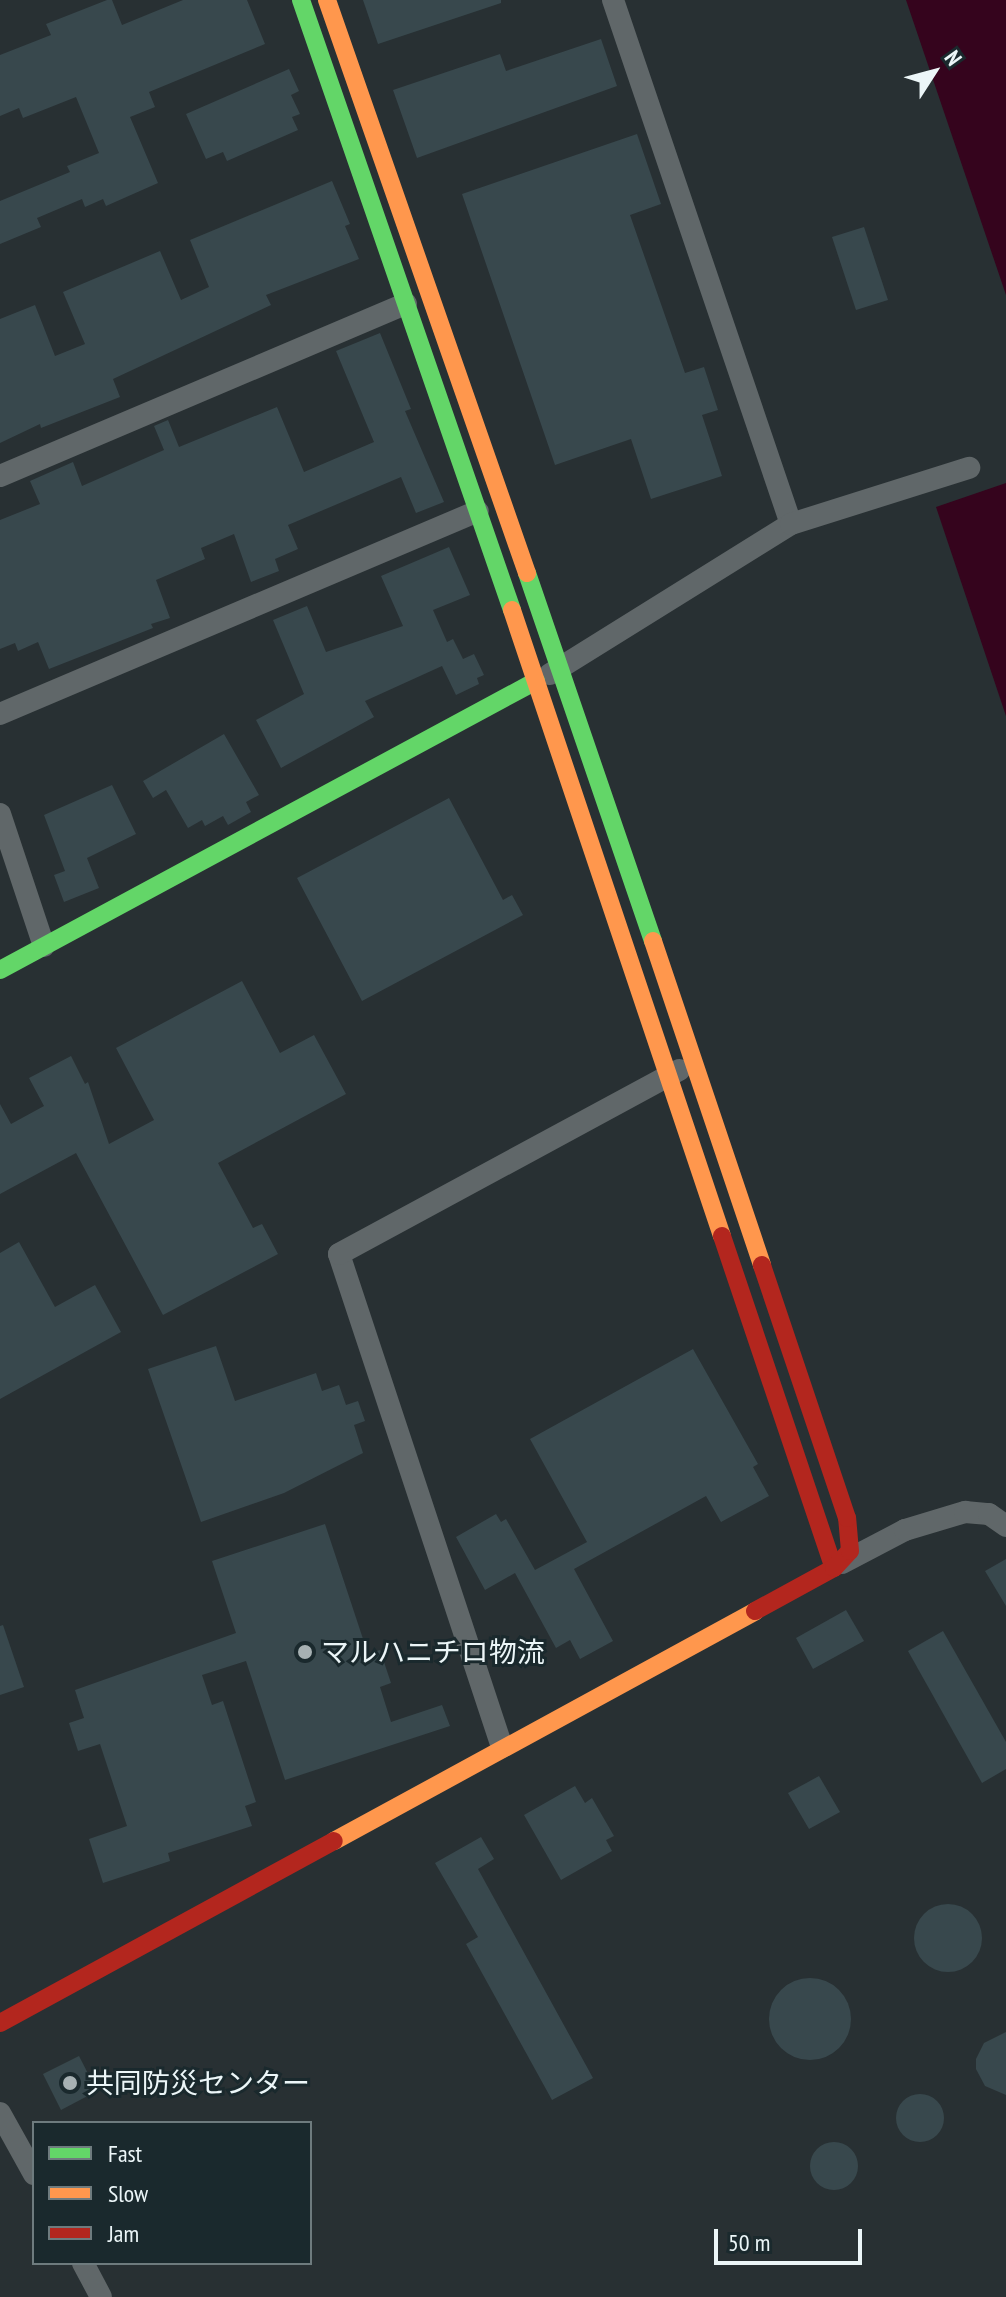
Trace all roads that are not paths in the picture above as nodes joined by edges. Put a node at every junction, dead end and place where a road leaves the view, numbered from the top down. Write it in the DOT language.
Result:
graph roads {
  1 [pos="301,0"];
  2 [pos="327,0"];
  3 [pos="613,0"];
  4 [pos="406,304"];
  5 [pos="969,468"];
  6 [pos="0,476"];
  7 [pos="478,511"];
  8 [pos="791,524"];
  9 [pos="561,668"];
  10 [pos="536,681"];
  11 [pos="0,714"];
  12 [pos="0,814"];
  13 [pos="44,946"];
  14 [pos="0,970"];
  15 [pos="693,1063"];
  16 [pos="666,1077"];
  17 [pos="1006,1526"];
  18 [pos="834,1568"];
  19 [pos="502,1747"];
  20 [pos="0,2023"];
  21 [pos="0,2113"];
  22 [pos="32,2170"];
  23 [pos="84,2265"];
  24 [pos="101,2297"];
  1 -- 4 [label="street"];
  2 -- 9 [label="street"];
  3 -- 8 [label="street"];
  4 -- 6 [label="street"];
  4 -- 7 [label="street"];
  5 -- 8 [label="street"];
  7 -- 10 [label="street"];
  7 -- 11 [label="street"];
  8 -- 9 [label="street"];
  9 -- 10 [label="street"];
  9 -- 15 [label="street"];
  10 -- 13 [label="street"];
  10 -- 16 [label="street"];
  12 -- 13 [label="street"];
  13 -- 14 [label="street"];
  15 -- 16 [label="street"];
  15 -- 18 [label="street"];
  16 -- 18 [label="street"];
  16 -- 19 [label="street"];
  17 -- 18 [label="street"];
  18 -- 19 [label="street"];
  19 -- 20 [label="street"];
  21 -- 22 [label="street"];
  23 -- 24 [label="street"];
}
